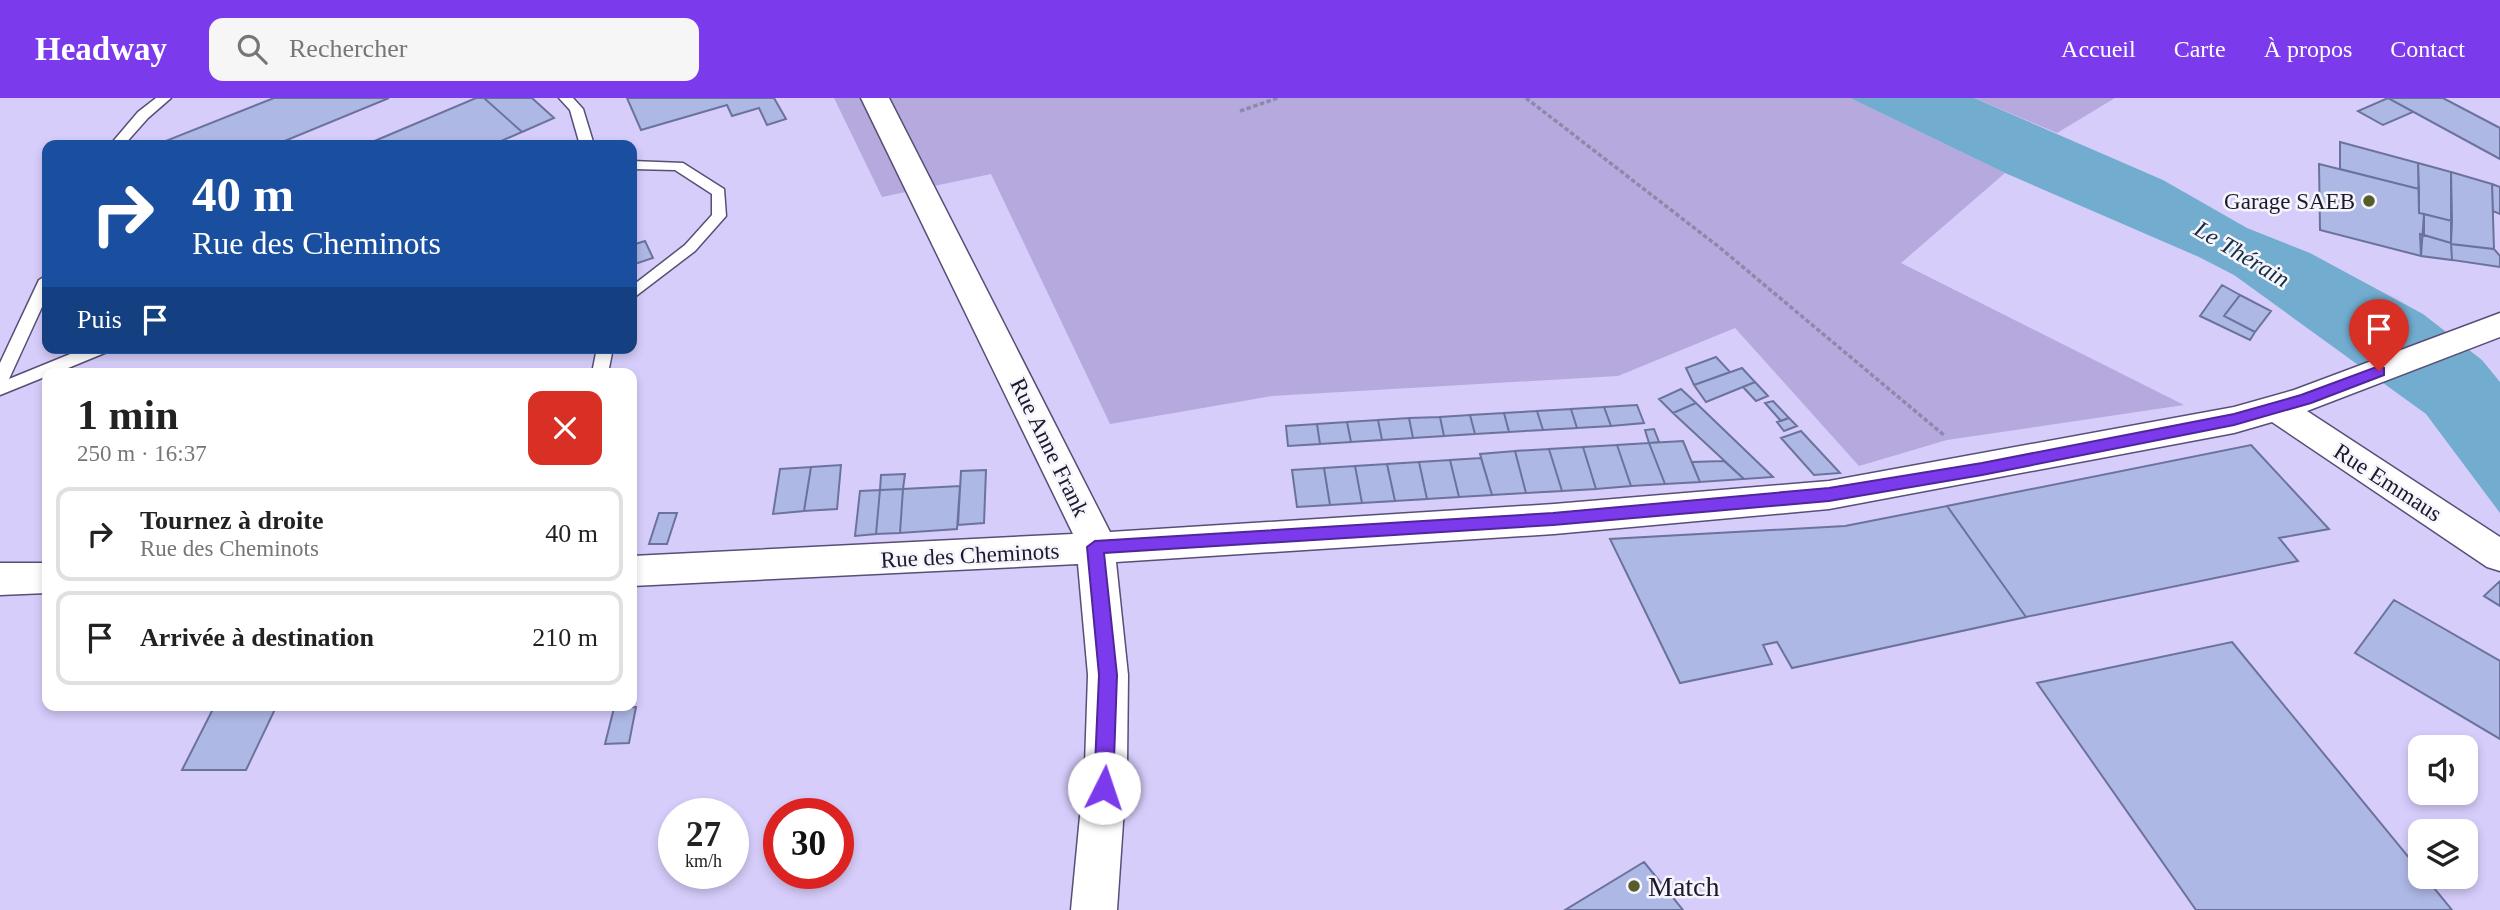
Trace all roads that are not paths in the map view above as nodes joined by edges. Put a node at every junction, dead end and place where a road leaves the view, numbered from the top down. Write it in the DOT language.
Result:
graph roads {
  1 [pos="164,98"];
  2 [pos="566,98"];
  3 [pos="875,98"];
  4 [pos="121,140"];
  5 [pos="586,140"];
  6 [pos="637,165"];
  7 [pos="637,289"];
  8 [pos="42,291"];
  9 [pos="2486,329"];
  10 [pos="86,354"];
  11 [pos="50,368"];
  12 [pos="42,371"];
  13 [pos="0,380"];
  14 [pos="2356,381"];
  15 [pos="0,388"];
  16 [pos="2277,408"];
  17 [pos="1095,547"];
  18 [pos="2500,556"];
  19 [pos="637,570"];
  20 [pos="42,578"];
  21 [pos="0,579"];
  22 [pos="1094,910"];
  1 -- 4 [label="lane"];
  2 -- 5 [label="lane"];
  3 -- 17 [label="street, Rue Anne Frank"];
  6 -- 7 [label="lane"];
  8 -- 13 [label="lane"];
  9 -- 14 [label="street, Rue des Cheminots"];
  10 -- 11 [label="lane"];
  12 -- 15 [label="lane"];
  14 -- 16 [label="street, Rue des Cheminots"];
  16 -- 17 [label="street, Rue des Cheminots"];
  16 -- 18 [label="street, Rue Emmaus"];
  17 -- 19 [label="street, Rue des Cheminots"];
  17 -- 22 [label="street, Rue Anne Frank"];
  20 -- 21 [label="street"];
}
